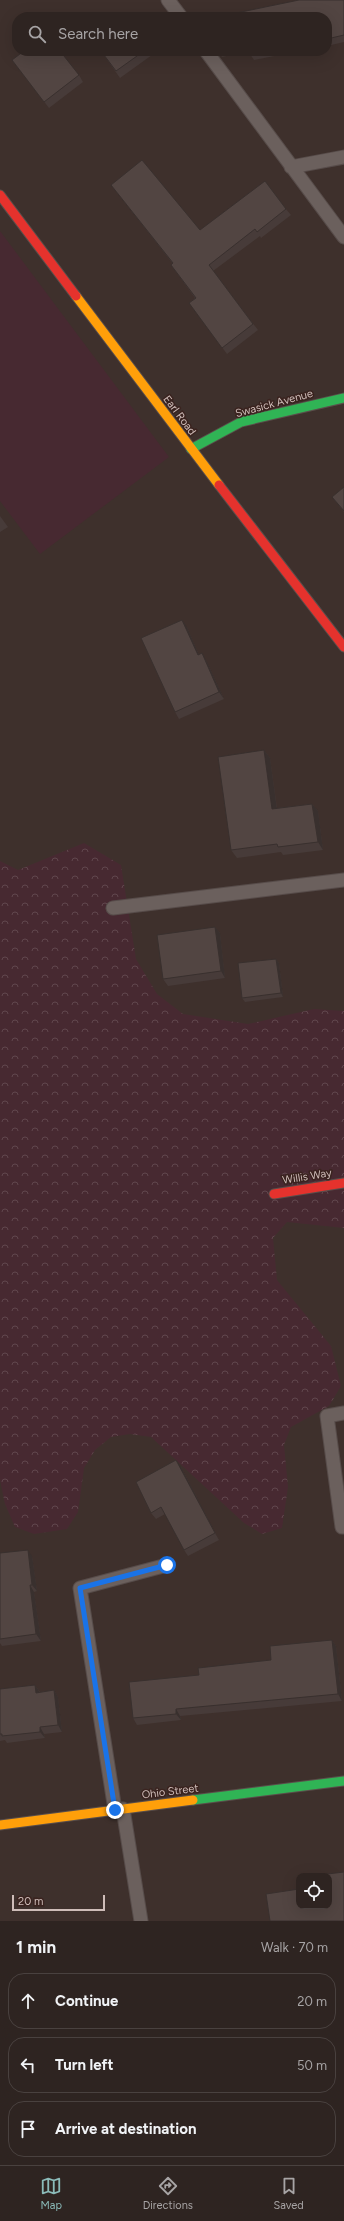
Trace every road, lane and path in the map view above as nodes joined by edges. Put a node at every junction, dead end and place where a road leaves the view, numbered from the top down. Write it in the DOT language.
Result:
graph roads {
  1 [pos="168,0"];
  2 [pos="177,12"];
  3 [pos="210,56"];
  4 [pos="344,158"];
  5 [pos="291,167"];
  6 [pos="0,195"];
  7 [pos="344,237"];
  8 [pos="344,398"];
  9 [pos="191,449"];
  10 [pos="344,647"];
  11 [pos="344,880"];
  12 [pos="113,908"];
  13 [pos="344,1183"];
  14 [pos="274,1194"];
  15 [pos="344,1413"];
  16 [pos="344,1527"];
  17 [pos="167,1565"];
  18 [pos="344,1781"];
  19 [pos="119,1810"];
  20 [pos="0,1825"];
  21 [pos="142,1921"];
  1 -- 2 [label="lane"];
  3 -- 5 [label="lane"];
  4 -- 5 [label="lane"];
  5 -- 7 [label="lane"];
  6 -- 9 [label="street, Earl Road"];
  8 -- 9 [label="street, Swasick Avenue"];
  9 -- 10 [label="street, Earl Road"];
  11 -- 12 [label="lane"];
  13 -- 14 [label="street, Willis Way"];
  15 -- 16 [label="lane"];
  17 -- 19 [label="lane"];
  18 -- 19 [label="street, Ohio Street"];
  19 -- 20 [label="street, Ohio Street"];
  19 -- 21 [label="lane"];
}
